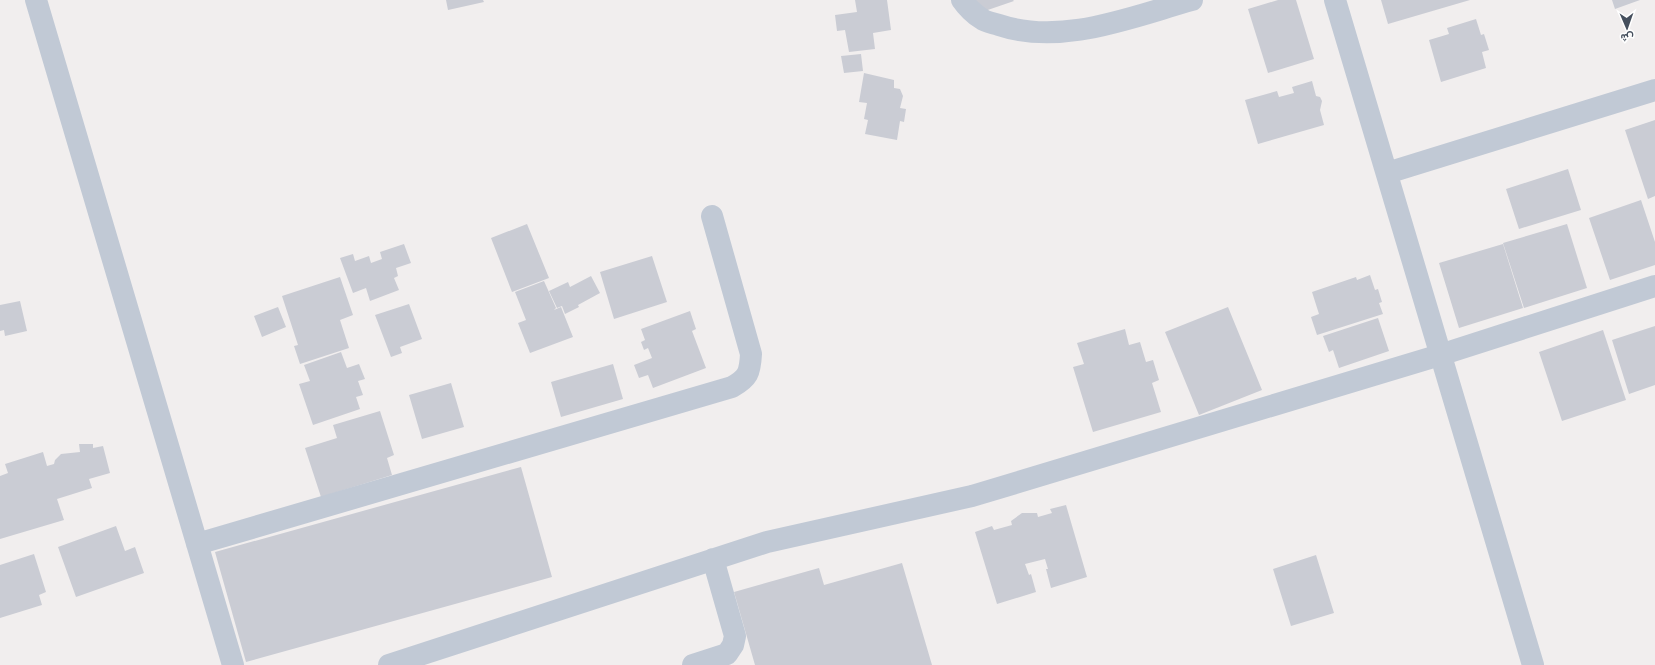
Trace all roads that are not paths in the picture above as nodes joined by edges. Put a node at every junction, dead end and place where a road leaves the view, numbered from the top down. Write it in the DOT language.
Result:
graph roads {
  1 [pos="36,0"];
  2 [pos="962,0"];
  3 [pos="1192,0"];
  4 [pos="1335,0"];
  5 [pos="1655,90"];
  6 [pos="1387,173"];
  7 [pos="712,216"];
  8 [pos="1655,286"];
  9 [pos="1440,355"];
  10 [pos="197,544"];
  11 [pos="713,559"];
  12 [pos="233,665"];
  13 [pos="389,665"];
  14 [pos="693,665"];
  15 [pos="1533,665"];
  1 -- 10 [label="street"];
  2 -- 3 [label="street"];
  4 -- 6 [label="street"];
  5 -- 6 [label="street"];
  6 -- 9 [label="street"];
  7 -- 10 [label="street"];
  8 -- 9 [label="street"];
  9 -- 11 [label="street"];
  9 -- 15 [label="street"];
  10 -- 12 [label="street"];
  11 -- 13 [label="street"];
  11 -- 14 [label="street"];
}
